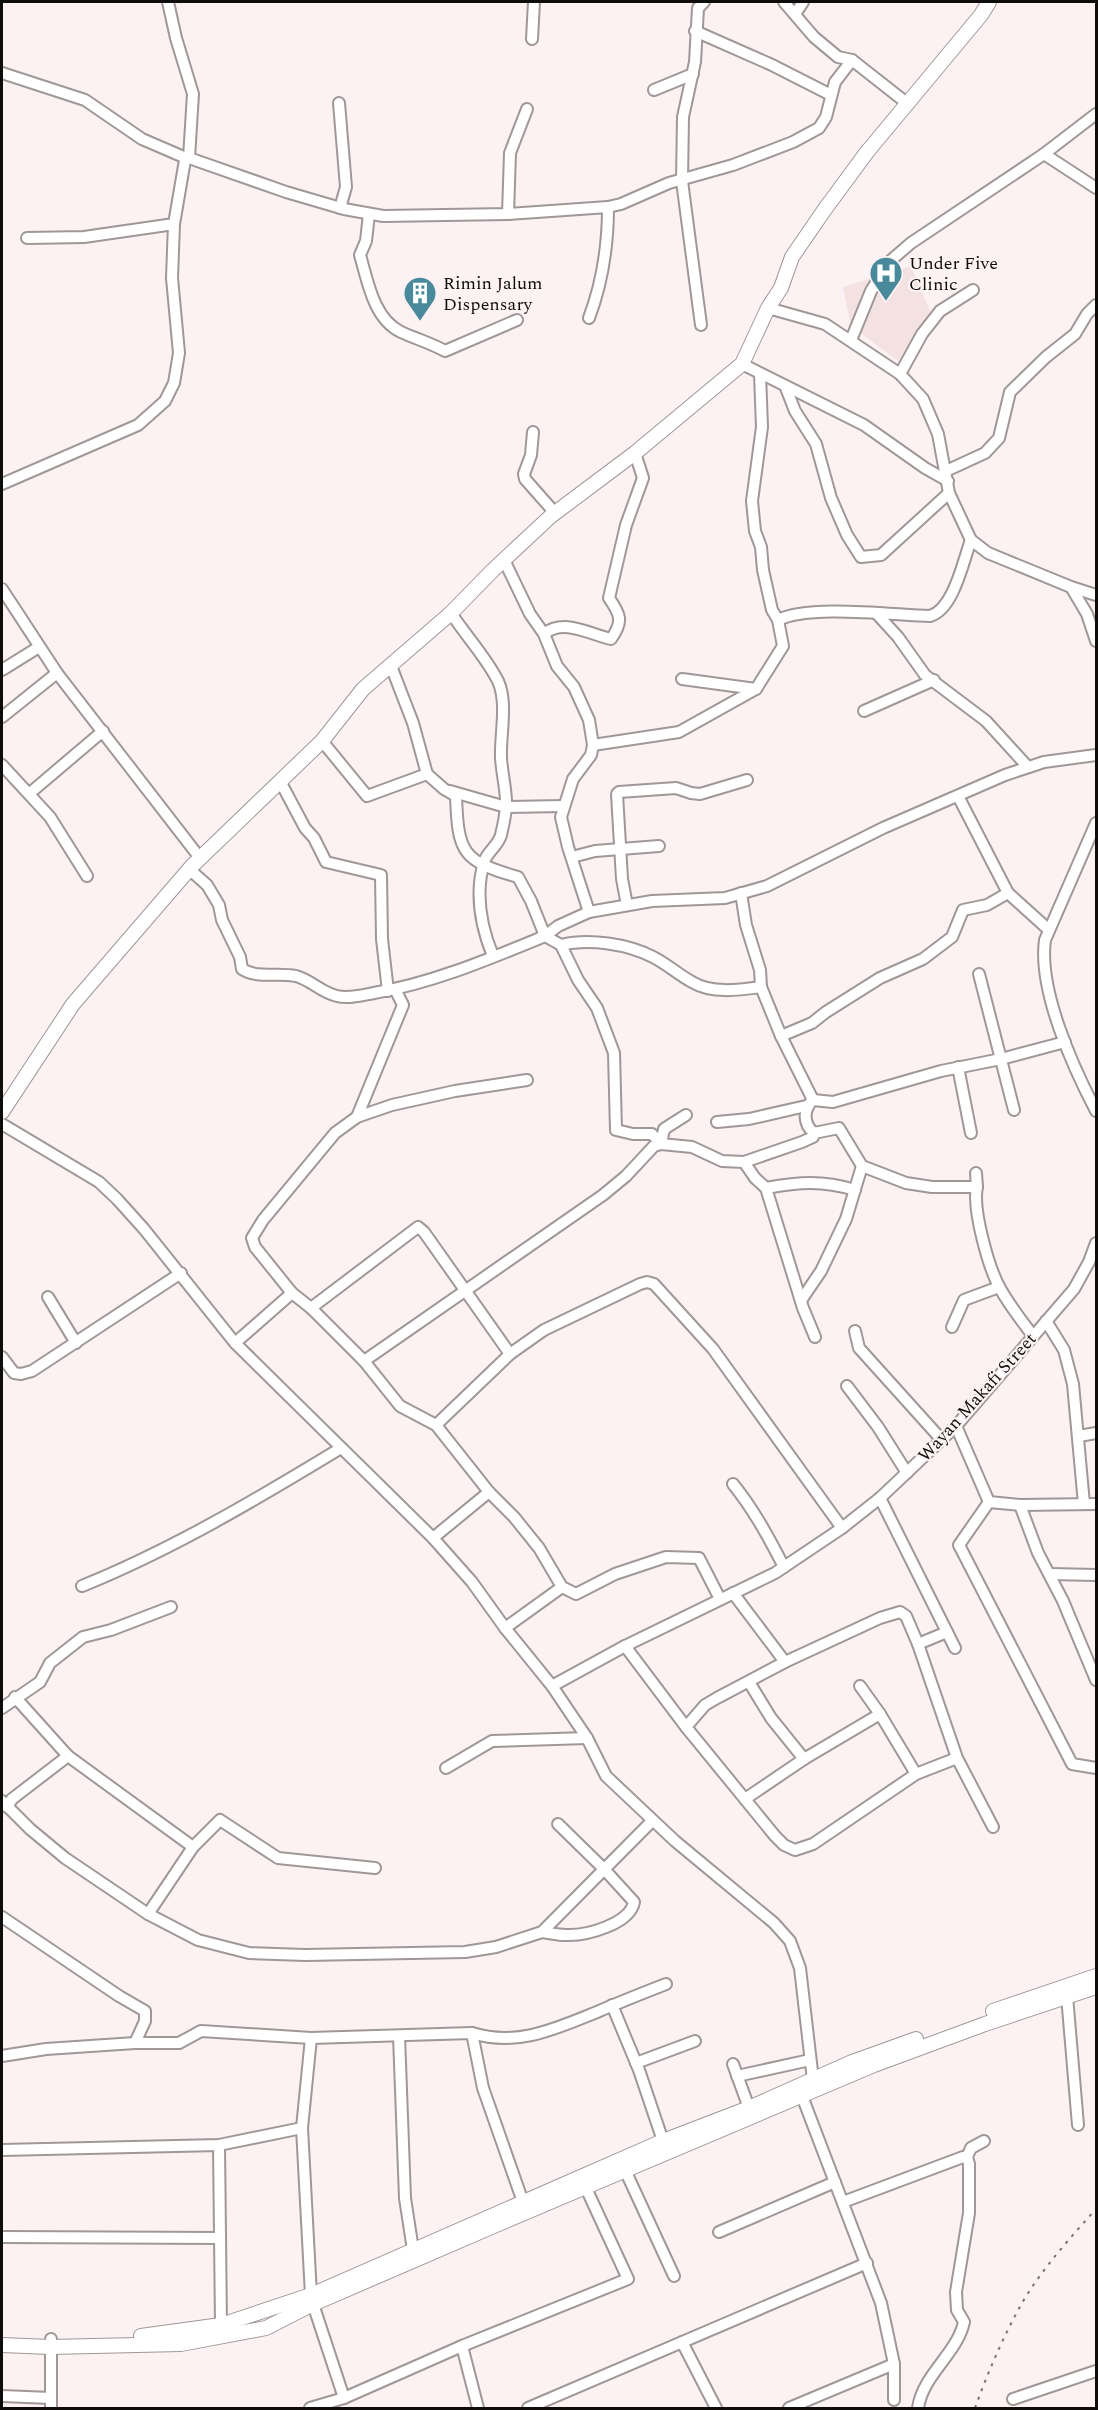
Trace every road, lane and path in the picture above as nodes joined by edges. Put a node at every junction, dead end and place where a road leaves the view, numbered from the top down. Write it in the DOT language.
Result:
graph roads {
  1 [pos="168,2"];
  2 [pos="534,2"];
  3 [pos="704,2"];
  4 [pos="784,2"];
  5 [pos="803,2"];
  6 [pos="988,2"];
  7 [pos="795,14"];
  8 [pos="695,31"];
  9 [pos="532,39"];
  10 [pos="852,60"];
  11 [pos="2,73"];
  12 [pos="693,74"];
  13 [pos="654,90"];
  14 [pos="831,94"];
  15 [pos="339,103"];
  16 [pos="908,105"];
  17 [pos="527,109"];
  18 [pos="1096,114"];
  19 [pos="1044,154"];
  20 [pos="187,158"];
  21 [pos="682,181"];
  22 [pos="1096,188"];
  23 [pos="608,207"];
  24 [pos="340,208"];
  25 [pos="369,214"];
  26 [pos="508,214"];
  27 [pos="174,224"];
  28 [pos="27,238"];
  29 [pos="973,290"];
  30 [pos="1096,305"];
  31 [pos="768,308"];
  32 [pos="589,318"];
  33 [pos="517,320"];
  34 [pos="701,325"];
  35 [pos="851,340"];
  36 [pos="742,364"];
  37 [pos="760,374"];
  38 [pos="900,374"];
  39 [pos="786,388"];
  40 [pos="533,432"];
  41 [pos="635,453"];
  42 [pos="948,482"];
  43 [pos="2,484"];
  44 [pos="555,513"];
  45 [pos="971,540"];
  46 [pos="504,560"];
  47 [pos="1071,587"];
  48 [pos="2,589"];
  49 [pos="1096,595"];
  50 [pos="451,614"];
  51 [pos="877,614"];
  52 [pos="778,620"];
  53 [pos="544,634"];
  54 [pos="1096,641"];
  55 [pos="39,647"];
  56 [pos="391,666"];
  57 [pos="2,670"];
  58 [pos="57,673"];
  59 [pos="682,679"];
  60 [pos="934,680"];
  61 [pos="756,689"];
  62 [pos="864,711"];
  63 [pos="2,717"];
  64 [pos="103,732"];
  65 [pos="322,741"];
  66 [pos="593,745"];
  67 [pos="1096,755"];
  68 [pos="2,765"];
  69 [pos="1028,767"];
  70 [pos="427,774"];
  71 [pos="747,780"];
  72 [pos="280,781"];
  73 [pos="444,789"];
  74 [pos="30,793"];
  75 [pos="958,796"];
  76 [pos="563,806"];
  77 [pos="506,807"];
  78 [pos="1096,823"];
  79 [pos="659,846"];
  80 [pos="619,848"];
  81 [pos="572,857"];
  82 [pos="200,858"];
  83 [pos="483,867"];
  84 [pos="189,869"];
  85 [pos="87,876"];
  86 [pos="741,893"];
  87 [pos="1008,893"];
  88 [pos="627,905"];
  89 [pos="589,912"];
  90 [pos="1049,930"];
  91 [pos="544,936"];
  92 [pos="561,945"];
  93 [pos="493,956"];
  94 [pos="979,974"];
  95 [pos="761,987"];
  96 [pos="392,990"];
  97 [pos="781,1036"];
  98 [pos="1065,1042"];
  99 [pos="1000,1059"];
  100 [pos="958,1067"];
  101 [pos="527,1080"];
  102 [pos="810,1103"];
  103 [pos="1014,1110"];
  104 [pos="1096,1111"];
  105 [pos="2,1112"];
  106 [pos="686,1115"];
  107 [pos="357,1116"];
  108 [pos="717,1122"];
  109 [pos="2,1124"];
  110 [pos="814,1133"];
  111 [pos="971,1133"];
  112 [pos="661,1144"];
  113 [pos="744,1162"];
  114 [pos="862,1166"];
  115 [pos="976,1173"];
  116 [pos="977,1187"];
  117 [pos="766,1188"];
  118 [pos="855,1190"];
  119 [pos="1096,1244"];
  120 [pos="1093,1263"];
  121 [pos="181,1273"];
  122 [pos="999,1287"];
  123 [pos="465,1292"];
  124 [pos="292,1293"];
  125 [pos="48,1297"];
  126 [pos="801,1299"];
  127 [pos="311,1308"];
  128 [pos="1046,1321"];
  129 [pos="952,1327"];
  130 [pos="855,1331"];
  131 [pos="1033,1336"];
  132 [pos="815,1337"];
  133 [pos="76,1343"];
  134 [pos="235,1343"];
  135 [pos="510,1354"];
  136 [pos="2,1357"];
  137 [pos="364,1361"];
  138 [pos="847,1386"];
  139 [pos="436,1425"];
  140 [pos="956,1426"];
  141 [pos="1096,1433"];
  142 [pos="1079,1436"];
  143 [pos="941,1439"];
  144 [pos="341,1448"];
  145 [pos="907,1473"];
  146 [pos="733,1484"];
  147 [pos="489,1492"];
  148 [pos="880,1498"];
  149 [pos="989,1502"];
  150 [pos="1084,1504"];
  151 [pos="1096,1504"];
  152 [pos="1020,1505"];
  153 [pos="842,1528"];
  154 [pos="433,1538"];
  155 [pos="784,1568"];
  156 [pos="1050,1574"];
  157 [pos="1096,1575"];
  158 [pos="82,1586"];
  159 [pos="562,1587"];
  160 [pos="733,1593"];
  161 [pos="720,1599"];
  162 [pos="171,1607"];
  163 [pos="504,1628"];
  164 [pos="947,1632"];
  165 [pos="918,1644"];
  166 [pos="625,1646"];
  167 [pos="955,1648"];
  168 [pos="785,1662"];
  169 [pos="1096,1680"];
  170 [pos="749,1682"];
  171 [pos="552,1686"];
  172 [pos="860,1686"];
  173 [pos="15,1697"];
  174 [pos="2,1708"];
  175 [pos="880,1714"];
  176 [pos="686,1727"];
  177 [pos="587,1738"];
  178 [pos="68,1756"];
  179 [pos="957,1758"];
  180 [pos="804,1759"];
  181 [pos="446,1768"];
  182 [pos="1096,1768"];
  183 [pos="916,1774"];
  184 [pos="745,1799"];
  185 [pos="4,1804"];
  186 [pos="652,1821"];
  187 [pos="558,1824"];
  188 [pos="993,1827"];
  189 [pos="193,1847"];
  190 [pos="375,1868"];
  191 [pos="604,1869"];
  192 [pos="148,1914"];
  193 [pos="2,1917"];
  194 [pos="542,1932"];
  195 [pos="1096,1976"];
  196 [pos="666,1984"];
  197 [pos="1096,1987"];
  198 [pos="1067,1996"];
  199 [pos="612,2005"];
  200 [pos="964,2027"];
  201 [pos="471,2033"];
  202 [pos="399,2036"];
  203 [pos="311,2038"];
  204 [pos="695,2041"];
  205 [pos="135,2043"];
  206 [pos="2,2056"];
  207 [pos="810,2060"];
  208 [pos="636,2063"];
  209 [pos="733,2064"];
  210 [pos="737,2076"];
  211 [pos="813,2080"];
  212 [pos="802,2096"];
  213 [pos="749,2108"];
  214 [pos="1078,2125"];
  215 [pos="302,2128"];
  216 [pos="663,2141"];
  217 [pos="984,2141"];
  218 [pos="219,2145"];
  219 [pos="2,2150"];
  220 [pos="967,2157"];
  221 [pos="625,2170"];
  222 [pos="835,2182"];
  223 [pos="586,2188"];
  224 [pos="523,2202"];
  225 [pos="843,2202"];
  226 [pos="719,2232"];
  227 [pos="2,2237"];
  228 [pos="220,2238"];
  229 [pos="413,2250"];
  230 [pos="867,2263"];
  231 [pos="674,2276"];
  232 [pos="312,2299"];
  233 [pos="221,2325"];
  234 [pos="2,2338"];
  235 [pos="682,2342"];
  236 [pos="51,2343"];
  237 [pos="2,2344"];
  238 [pos="462,2346"];
  239 [pos="894,2364"];
  240 [pos="1096,2371"];
  241 [pos="2,2396"];
  242 [pos="344,2398"];
  243 [pos="1013,2399"];
  244 [pos="894,2400"];
  245 [pos="51,2403"];
  246 [pos="310,2409"];
  247 [pos="478,2409"];
  248 [pos="528,2409"];
  249 [pos="717,2409"];
  250 [pos="789,2409"];
  251 [pos="918,2409"];
  1 -- 20 [label="street"];
  2 -- 9 [label="street"];
  3 -- 8 [label="street"];
  4 -- 7 [label="street"];
  5 -- 7 [label="street"];
  6 -- 16 [label="street"];
  7 -- 10 [label="street"];
  8 -- 12 [label="street"];
  8 -- 14 [label="street"];
  10 -- 14 [label="street"];
  10 -- 16 [label="street"];
  11 -- 20 [label="street"];
  12 -- 13 [label="street"];
  12 -- 21 [label="street"];
  14 -- 21 [label="street"];
  15 -- 24 [label="street"];
  16 -- 31 [label="street"];
  17 -- 26 [label="street"];
  18 -- 19 [label="street"];
  19 -- 22 [label="street"];
  19 -- 35 [label="street"];
  20 -- 24 [label="street"];
  20 -- 27 [label="street"];
  21 -- 23 [label="street"];
  21 -- 34 [label="street"];
  23 -- 26 [label="street"];
  23 -- 32 [label="street"];
  24 -- 25 [label="street"];
  25 -- 26 [label="street"];
  25 -- 33 [label="street"];
  27 -- 28 [label="street"];
  27 -- 43 [label="street"];
  29 -- 38 [label="street"];
  30 -- 42 [label="street"];
  31 -- 35 [label="street"];
  31 -- 36 [label="street"];
  35 -- 38 [label="street"];
  36 -- 37 [label="street"];
  36 -- 41 [label="street"];
  37 -- 39 [label="street"];
  37 -- 52 [label="street"];
  38 -- 42 [label="street"];
  39 -- 42 [label="street"];
  39 -- 42 [label="street"];
  40 -- 44 [label="street"];
  41 -- 44 [label="street"];
  41 -- 53 [label="street"];
  42 -- 45 [label="street"];
  44 -- 46 [label="street"];
  45 -- 47 [label="street"];
  45 -- 51 [label="street"];
  46 -- 50 [label="street"];
  46 -- 53 [label="street"];
  47 -- 49 [label="street"];
  47 -- 54 [label="street"];
  48 -- 55 [label="street"];
  50 -- 56 [label="street"];
  50 -- 77 [label="street"];
  51 -- 52 [label="street"];
  51 -- 60 [label="street"];
  52 -- 61 [label="street"];
  53 -- 66 [label="street"];
  55 -- 57 [label="street"];
  55 -- 58 [label="street"];
  56 -- 65 [label="street"];
  56 -- 70 [label="street"];
  58 -- 63 [label="street"];
  58 -- 64 [label="street"];
  59 -- 61 [label="street"];
  60 -- 62 [label="street"];
  60 -- 69 [label="street"];
  61 -- 66 [label="street"];
  64 -- 74 [label="street"];
  64 -- 82 [label="street"];
  65 -- 70 [label="street"];
  65 -- 72 [label="street"];
  66 -- 76 [label="street"];
  67 -- 69 [label="street"];
  68 -- 74 [label="street"];
  69 -- 75 [label="street"];
  70 -- 73 [label="street"];
  71 -- 80 [label="street"];
  72 -- 82 [label="street"];
  72 -- 96 [label="street"];
  73 -- 77 [label="street"];
  73 -- 83 [label="street"];
  74 -- 85 [label="street"];
  75 -- 86 [label="street"];
  75 -- 87 [label="street"];
  76 -- 77 [label="street"];
  76 -- 81 [label="street"];
  77 -- 83 [label="street"];
  78 -- 90 [label="street"];
  79 -- 80 [label="street"];
  80 -- 81 [label="street"];
  80 -- 88 [label="street"];
  81 -- 89 [label="street"];
  82 -- 84 [label="street"];
  83 -- 91 [label="street"];
  83 -- 93 [label="street"];
  84 -- 96 [label="street"];
  84 -- 105 [label="street"];
  86 -- 88 [label="street"];
  86 -- 95 [label="street"];
  87 -- 90 [label="street"];
  87 -- 97 [label="street"];
  88 -- 89 [label="street"];
  89 -- 91 [label="street"];
  90 -- 98 [label="street"];
  91 -- 92 [label="street"];
  91 -- 93 [label="street"];
  92 -- 95 [label="street"];
  92 -- 112 [label="street"];
  93 -- 96 [label="street"];
  94 -- 99 [label="street"];
  95 -- 97 [label="street"];
  96 -- 107 [label="street"];
  97 -- 102 [label="street"];
  98 -- 99 [label="street"];
  98 -- 104 [label="street"];
  99 -- 100 [label="street"];
  99 -- 103 [label="street"];
  100 -- 102 [label="street"];
  100 -- 111 [label="street"];
  101 -- 107 [label="street"];
  102 -- 108 [label="street"];
  102 -- 110 [label="street"];
  106 -- 112 [label="street"];
  107 -- 124 [label="street"];
  109 -- 121 [label="street"];
  110 -- 113 [label="street"];
  110 -- 114 [label="street"];
  112 -- 113 [label="street"];
  112 -- 123 [label="street"];
  113 -- 117 [label="street"];
  114 -- 116 [label="street"];
  114 -- 118 [label="street"];
  115 -- 116 [label="street"];
  116 -- 122 [label="street"];
  117 -- 118 [label="street"];
  117 -- 126 [label="street"];
  118 -- 126 [label="street"];
  119 -- 120 [label="street, Wayan Makafi Street"];
  120 -- 128 [label="street, Wayan Makafi Street"];
  121 -- 133 [label="street"];
  121 -- 134 [label="street"];
  122 -- 129 [label="street"];
  122 -- 131 [label="street"];
  123 -- 127 [label="street"];
  123 -- 135 [label="street"];
  123 -- 137 [label="street"];
  124 -- 127 [label="street"];
  124 -- 134 [label="street"];
  125 -- 133 [label="street"];
  126 -- 132 [label="street"];
  127 -- 137 [label="street"];
  128 -- 131 [label="street, Wayan Makafi Street"];
  128 -- 142 [label="street"];
  130 -- 143 [label="street"];
  131 -- 140 [label="street, Wayan Makafi Street"];
  133 -- 136 [label="street"];
  134 -- 144 [label="street"];
  135 -- 139 [label="street"];
  135 -- 153 [label="street"];
  137 -- 139 [label="street"];
  138 -- 145 [label="street"];
  139 -- 147 [label="street"];
  140 -- 143 [label="street, Wayan Makafi Street"];
  140 -- 149 [label="street"];
  141 -- 142 [label="street"];
  142 -- 150 [label="street"];
  143 -- 145 [label="street, Wayan Makafi Street"];
  144 -- 154 [label="street"];
  144 -- 158 [label="street"];
  145 -- 148 [label="street, Wayan Makafi Street"];
  146 -- 155 [label="street"];
  147 -- 154 [label="street"];
  147 -- 159 [label="street"];
  148 -- 153 [label="street, Wayan Makafi Street"];
  148 -- 164 [label="street"];
  149 -- 152 [label="street"];
  149 -- 182 [label="street"];
  150 -- 151 [label="street"];
  150 -- 152 [label="street"];
  152 -- 156 [label="street"];
  153 -- 155 [label="street, Wayan Makafi Street"];
  154 -- 163 [label="street"];
  155 -- 160 [label="street, Wayan Makafi Street"];
  156 -- 157 [label="street"];
  156 -- 169 [label="street"];
  159 -- 161 [label="street"];
  159 -- 163 [label="street"];
  160 -- 161 [label="street, Wayan Makafi Street"];
  160 -- 168 [label="street"];
  161 -- 166 [label="street, Wayan Makafi Street"];
  162 -- 173 [label="street"];
  163 -- 171 [label="street"];
  164 -- 165 [label="street"];
  164 -- 167 [label="street"];
  165 -- 168 [label="street"];
  165 -- 179 [label="street"];
  166 -- 171 [label="street, Wayan Makafi Street"];
  166 -- 176 [label="street"];
  168 -- 170 [label="street"];
  170 -- 176 [label="street"];
  170 -- 180 [label="street"];
  171 -- 177 [label="street"];
  172 -- 175 [label="street"];
  173 -- 174 [label="street"];
  173 -- 178 [label="street"];
  175 -- 180 [label="street"];
  175 -- 183 [label="street"];
  176 -- 184 [label="street"];
  177 -- 181 [label="street"];
  177 -- 186 [label="street"];
  178 -- 185 [label="street"];
  178 -- 189 [label="street"];
  179 -- 183 [label="street"];
  179 -- 188 [label="street"];
  180 -- 184 [label="street"];
  183 -- 184 [label="street"];
  185 -- 192 [label="street"];
  186 -- 191 [label="street"];
  186 -- 207 [label="street"];
  187 -- 191 [label="street"];
  189 -- 190 [label="street"];
  189 -- 192 [label="street"];
  191 -- 194 [label="street"];
  191 -- 194 [label="street"];
  192 -- 194 [label="street"];
  193 -- 205 [label="street"];
  195 -- 200 [label="street"];
  196 -- 199 [label="street"];
  197 -- 198 [label="street"];
  198 -- 200 [label="street"];
  198 -- 214 [label="street"];
  199 -- 201 [label="street"];
  199 -- 208 [label="street"];
  200 -- 211 [label="street"];
  200 -- 212 [label="street"];
  201 -- 202 [label="street"];
  201 -- 224 [label="street"];
  202 -- 203 [label="street"];
  202 -- 229 [label="street"];
  203 -- 205 [label="street"];
  203 -- 215 [label="street"];
  204 -- 208 [label="street"];
  205 -- 206 [label="street"];
  207 -- 210 [label="street"];
  207 -- 211 [label="street"];
  208 -- 216 [label="street"];
  209 -- 210 [label="street"];
  210 -- 213 [label="street"];
  211 -- 213 [label="street"];
  212 -- 221 [label="street"];
  212 -- 222 [label="street"];
  213 -- 216 [label="street"];
  215 -- 218 [label="street"];
  215 -- 232 [label="street"];
  216 -- 224 [label="street"];
  217 -- 220 [label="street"];
  218 -- 219 [label="street"];
  218 -- 228 [label="street"];
  220 -- 225 [label="street"];
  220 -- 251 [label="street"];
  221 -- 223 [label="street"];
  221 -- 231 [label="street"];
  222 -- 225 [label="street"];
  222 -- 226 [label="street"];
  223 -- 232 [label="street"];
  223 -- 238 [label="street"];
  224 -- 229 [label="street"];
  225 -- 230 [label="street"];
  227 -- 228 [label="street"];
  228 -- 233 [label="street"];
  229 -- 232 [label="street"];
  230 -- 235 [label="street"];
  230 -- 239 [label="street"];
  232 -- 233 [label="street"];
  232 -- 236 [label="street"];
  232 -- 242 [label="street"];
  233 -- 236 [label="street"];
  234 -- 236 [label="street"];
  235 -- 248 [label="street"];
  235 -- 249 [label="street"];
  236 -- 237 [label="street"];
  236 -- 245 [label="street"];
  238 -- 242 [label="street"];
  238 -- 247 [label="street"];
  239 -- 244 [label="street"];
  239 -- 250 [label="street"];
  240 -- 243 [label="street"];
  241 -- 245 [label="street"];
  242 -- 246 [label="street"];
}
